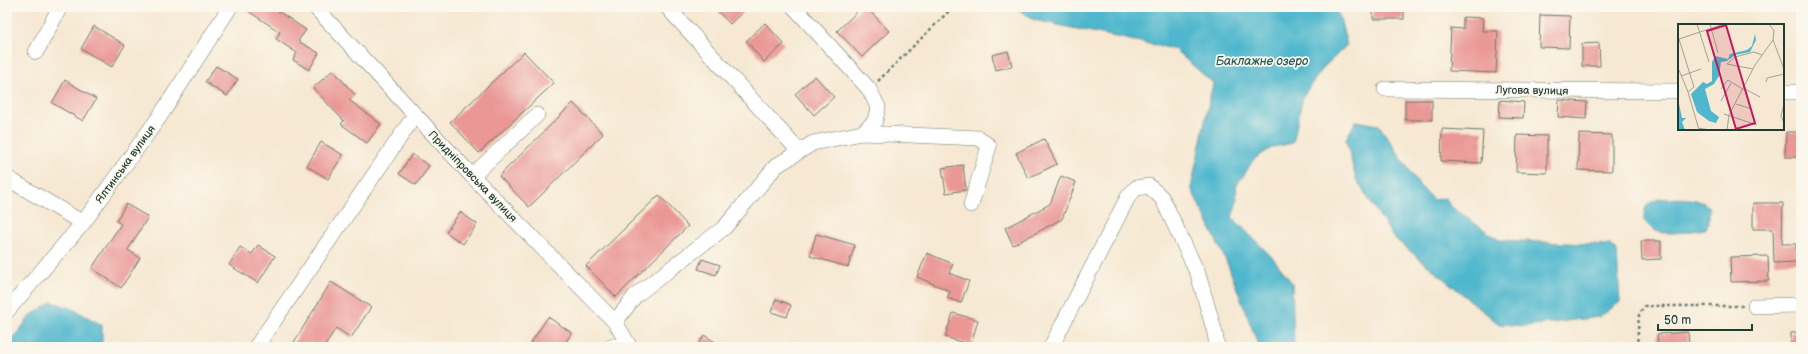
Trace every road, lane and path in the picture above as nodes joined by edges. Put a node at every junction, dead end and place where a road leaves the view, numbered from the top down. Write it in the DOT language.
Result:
graph roads {
  1 [pos="60,7"];
  2 [pos="230,7"];
  3 [pos="314,7"];
  4 [pos="667,7"];
  5 [pos="794,7"];
  6 [pos="950,7"];
  7 [pos="36,52"];
  8 [pos="1385,88"];
  9 [pos="869,89"];
  10 [pos="1678,91"];
  11 [pos="1784,92"];
  12 [pos="1801,92"];
  13 [pos="415,115"];
  14 [pos="537,115"];
  15 [pos="862,133"];
  16 [pos="799,151"];
  17 [pos="472,176"];
  18 [pos="7,178"];
  19 [pos="971,205"];
  20 [pos="83,223"];
  21 [pos="1755,306"];
  22 [pos="1801,306"];
  23 [pos="7,311"];
  24 [pos="615,322"];
  25 [pos="629,346"];
  26 [pos="256,347"];
  27 [pos="610,347"];
  28 [pos="1051,347"];
  29 [pos="1217,347"];
  30 [pos="1637,347"];
  1 -- 7 [label="street"];
  2 -- 20 [label="street, Ялтинська вулиця"];
  3 -- 13 [label="street, Придніпровська вулиця"];
  4 -- 16 [label="street"];
  5 -- 9 [label="street"];
  6 -- 9 [label="path"];
  8 -- 10 [label="street, Лугова вулиця"];
  9 -- 15 [label="street"];
  11 -- 12 [label="street"];
  13 -- 17 [label="street, Придніпровська вулиця"];
  13 -- 26 [label="street"];
  14 -- 17 [label="street"];
  15 -- 16 [label="street"];
  15 -- 19 [label="street"];
  16 -- 24 [label="street"];
  17 -- 24 [label="street, Придніпровська вулиця"];
  18 -- 20 [label="street"];
  20 -- 23 [label="street, Ялтинська вулиця"];
  21 -- 22 [label="street"];
  21 -- 30 [label="path"];
  24 -- 25 [label="street, Придніпровська вулиця"];
  25 -- 27 [label="street"];
  28 -- 29 [label="street"];
}
